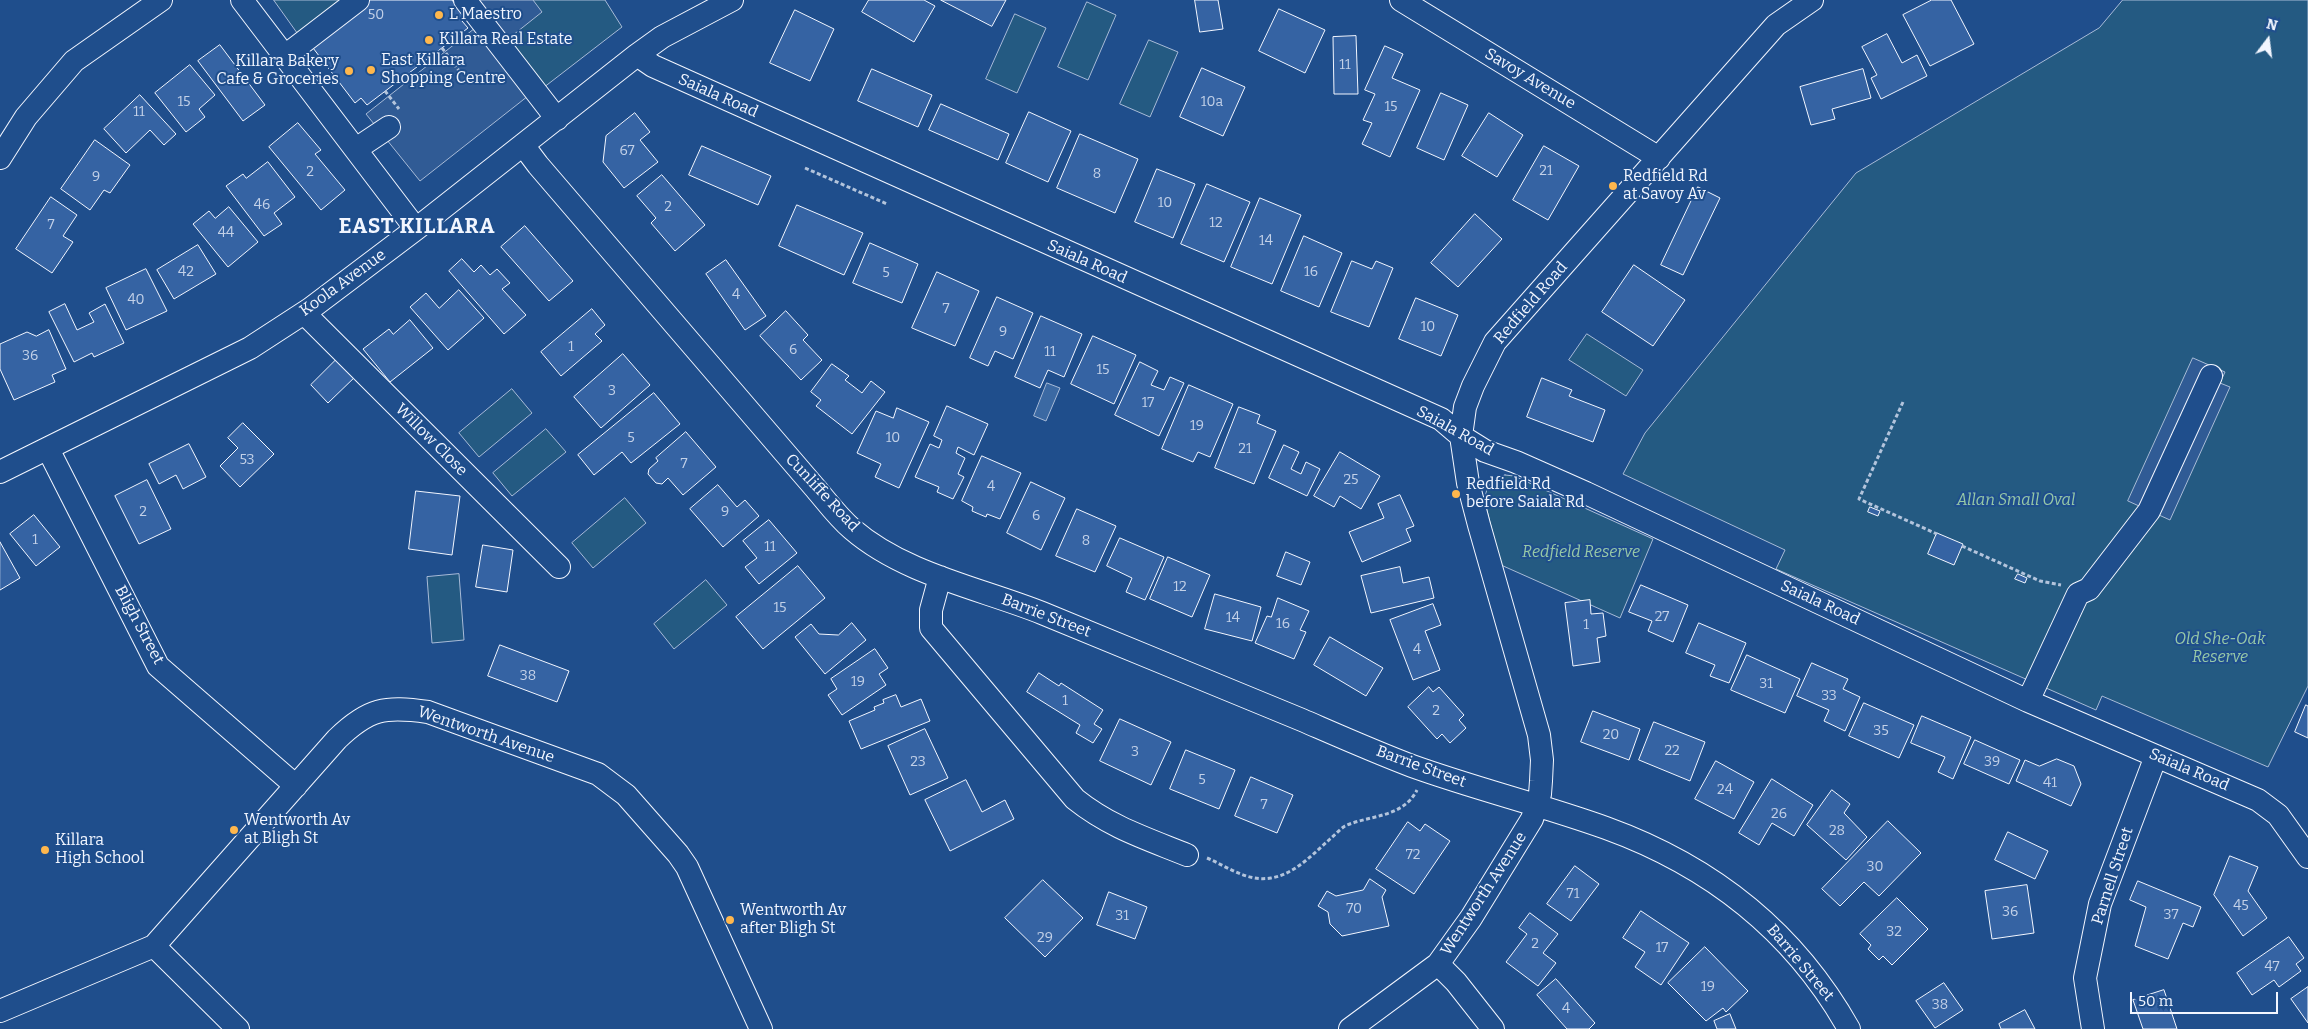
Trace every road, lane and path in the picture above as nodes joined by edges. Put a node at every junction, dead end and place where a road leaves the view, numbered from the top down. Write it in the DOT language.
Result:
graph roads {
  1 [pos="160,0"];
  2 [pos="242,0"];
  3 [pos="358,0"];
  4 [pos="465,0"];
  5 [pos="732,0"];
  6 [pos="1401,0"];
  7 [pos="1812,0"];
  8 [pos="442,48"];
  9 [pos="637,55"];
  10 [pos="285,56"];
  11 [pos="460,72"];
  12 [pos="385,91"];
  13 [pos="557,119"];
  14 [pos="397,121"];
  15 [pos="523,145"];
  16 [pos="356,149"];
  17 [pos="0,158"];
  18 [pos="1659,158"];
  19 [pos="805,168"];
  20 [pos="887,204"];
  21 [pos="416,229"];
  22 [pos="304,313"];
  23 [pos="2211,376"];
  24 [pos="1903,402"];
  25 [pos="1461,436"];
  26 [pos="48,448"];
  27 [pos="0,472"];
  28 [pos="1937,534"];
  29 [pos="1962,546"];
  30 [pos="559,567"];
  31 [pos="940,577"];
  32 [pos="2078,594"];
  33 [pos="2028,701"];
  34 [pos="2156,756"];
  35 [pos="296,786"];
  36 [pos="1419,787"];
  37 [pos="1537,805"];
  38 [pos="1197,857"];
  39 [pos="2308,857"];
  40 [pos="154,946"];
  41 [pos="1438,964"];
  42 [pos="0,1011"];
  43 [pos="238,1029"];
  44 [pos="761,1029"];
  45 [pos="1350,1029"];
  46 [pos="1493,1029"];
  47 [pos="1849,1029"];
  48 [pos="2093,1029"];
  1 -- 17 [label="street"];
  2 -- 10 [label="street"];
  3 -- 10 [label="street"];
  4 -- 13 [label="street"];
  5 -- 9 [label="street, Koola Avenue"];
  6 -- 18 [label="street, Savoy Avenue"];
  7 -- 18 [label="street, Redfield Road"];
  8 -- 11 [label="path"];
  9 -- 13 [label="street, Koola Avenue"];
  9 -- 25 [label="street, Saiala Road"];
  10 -- 16 [label="street"];
  12 -- 14 [label="path"];
  13 -- 15 [label="street, Koola Avenue"];
  14 -- 16 [label="street"];
  15 -- 21 [label="street, Koola Avenue"];
  15 -- 31 [label="street, Cunliffe Road"];
  16 -- 21 [label="street"];
  18 -- 25 [label="street, Redfield Road"];
  19 -- 20 [label="path"];
  21 -- 22 [label="street, Koola Avenue"];
  22 -- 26 [label="street, Koola Avenue"];
  22 -- 30 [label="street, Willow Close"];
  23 -- 32 [label="street"];
  24 -- 28 [label="path"];
  25 -- 33 [label="street, Saiala Road"];
  25 -- 37 [label="street, Redfield Road"];
  26 -- 27 [label="street, Koola Avenue"];
  26 -- 35 [label="street, Bligh Street"];
  29 -- 32 [label="path"];
  31 -- 37 [label="street, Barrie Street"];
  31 -- 38 [label="street"];
  32 -- 33 [label="street"];
  33 -- 34 [label="street, Saiala Road"];
  34 -- 39 [label="street, Saiala Road"];
  34 -- 48 [label="street, Parnell Street"];
  35 -- 40 [label="street, Wentworth Avenue"];
  35 -- 44 [label="street, Wentworth Avenue"];
  36 -- 38 [label="path"];
  37 -- 41 [label="street, Wentworth Avenue"];
  37 -- 47 [label="street, Barrie Street"];
  40 -- 42 [label="street, Wentworth Avenue"];
  40 -- 43 [label="street"];
  41 -- 45 [label="street, Wentworth Avenue"];
  41 -- 46 [label="street"];
}
